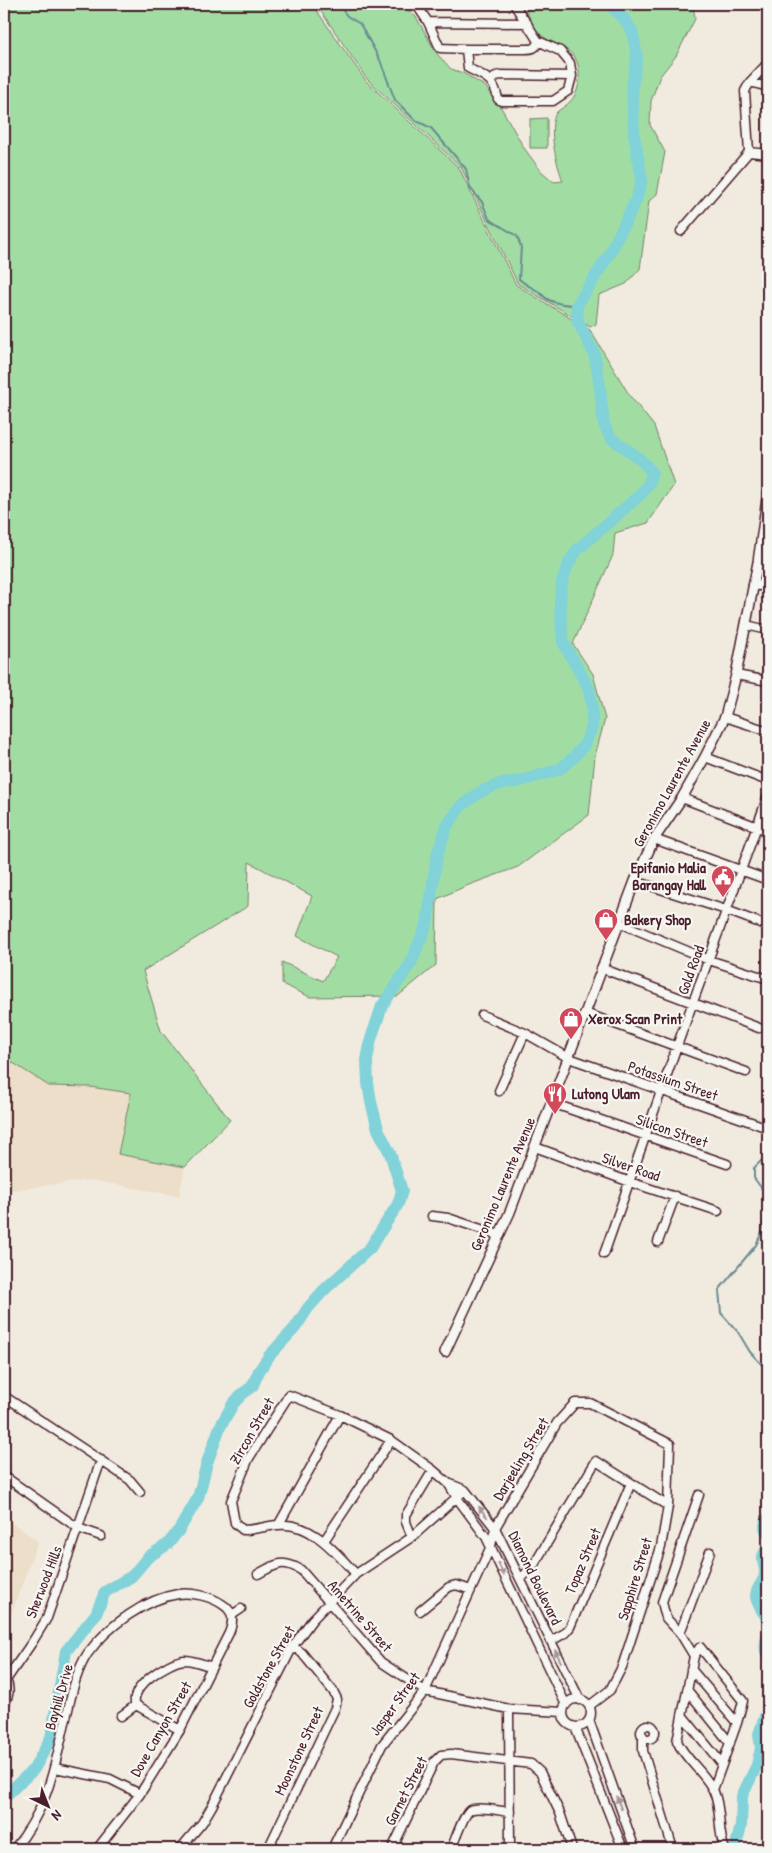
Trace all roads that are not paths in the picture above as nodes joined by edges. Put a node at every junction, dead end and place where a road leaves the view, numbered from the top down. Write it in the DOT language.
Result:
graph roads {
  1 [pos="416,4"];
  2 [pos="514,4"];
  3 [pos="428,22"];
  4 [pos="527,23"];
  5 [pos="538,42"];
  6 [pos="466,49"];
  7 [pos="768,63"];
  8 [pos="572,76"];
  9 [pos="492,80"];
  10 [pos="750,82"];
  11 [pos="768,87"];
  12 [pos="749,152"];
  13 [pos="768,154"];
  14 [pos="681,231"];
  15 [pos="768,492"];
  16 [pos="765,534"];
  17 [pos="753,585"];
  18 [pos="768,587"];
  19 [pos="746,625"];
  20 [pos="768,630"];
  21 [pos="736,675"];
  22 [pos="768,681"];
  23 [pos="725,717"];
  24 [pos="768,731"];
  25 [pos="705,757"];
  26 [pos="768,781"];
  27 [pos="768,796"];
  28 [pos="682,798"];
  29 [pos="756,827"];
  30 [pos="768,831"];
  31 [pos="654,839"];
  32 [pos="740,871"];
  33 [pos="768,880"];
  34 [pos="635,881"];
  35 [pos="726,910"];
  36 [pos="620,923"];
  37 [pos="768,926"];
  38 [pos="710,960"];
  39 [pos="601,968"];
  40 [pos="768,980"];
  41 [pos="693,1003"];
  42 [pos="585,1012"];
  43 [pos="482,1015"];
  44 [pos="759,1028"];
  45 [pos="526,1033"];
  46 [pos="677,1046"];
  47 [pos="569,1058"];
  48 [pos="746,1072"];
  49 [pos="499,1091"];
  50 [pos="661,1092"];
  51 [pos="552,1103"];
  52 [pos="768,1128"];
  53 [pos="645,1136"];
  54 [pos="535,1147"];
  55 [pos="727,1164"];
  56 [pos="630,1182"];
  57 [pos="675,1196"];
  58 [pos="718,1211"];
  59 [pos="432,1216"];
  60 [pos="499,1235"];
  61 [pos="658,1242"];
  62 [pos="604,1254"];
  63 [pos="445,1352"];
  64 [pos="289,1395"];
  65 [pos="4,1396"];
  66 [pos="340,1415"];
  67 [pos="391,1440"];
  68 [pos="670,1444"];
  69 [pos="101,1460"];
  70 [pos="433,1470"];
  71 [pos="4,1476"];
  72 [pos="448,1483"];
  73 [pos="631,1483"];
  74 [pos="465,1490"];
  75 [pos="140,1492"];
  76 [pos="699,1495"];
  77 [pos="457,1498"];
  78 [pos="668,1506"];
  79 [pos="279,1524"];
  80 [pos="78,1528"];
  81 [pos="495,1528"];
  82 [pos="101,1536"];
  83 [pos="412,1537"];
  84 [pos="324,1541"];
  85 [pos="491,1546"];
  86 [pos="710,1552"];
  87 [pos="258,1574"];
  88 [pos="356,1574"];
  89 [pos="521,1579"];
  90 [pos="471,1590"];
  91 [pos="330,1603"];
  92 [pos="240,1609"];
  93 [pos="420,1611"];
  94 [pos="232,1615"];
  95 [pos="680,1633"];
  96 [pos="551,1641"];
  97 [pos="294,1646"];
  98 [pos="694,1656"];
  99 [pos="212,1667"];
  100 [pos="691,1669"];
  101 [pos="5,1680"];
  102 [pos="426,1691"];
  103 [pos="688,1691"];
  104 [pos="580,1700"];
  105 [pos="136,1705"];
  106 [pos="4,1706"];
  107 [pos="589,1706"];
  108 [pos="509,1709"];
  109 [pos="565,1709"];
  110 [pos="682,1715"];
  111 [pos="120,1716"];
  112 [pos="589,1720"];
  113 [pos="737,1723"];
  114 [pos="575,1727"];
  115 [pos="180,1730"];
  116 [pos="643,1736"];
  117 [pos="730,1743"];
  118 [pos="510,1761"];
  119 [pos="722,1764"];
  120 [pos="55,1768"];
  121 [pos="713,1790"];
  122 [pos="140,1794"];
  123 [pos="510,1812"];
  124 [pos="14,1849"];
  125 [pos="97,1849"];
  126 [pos="180,1849"];
  127 [pos="268,1849"];
  128 [pos="332,1849"];
  129 [pos="392,1849"];
  130 [pos="451,1849"];
  131 [pos="510,1849"];
  132 [pos="572,1849"];
  133 [pos="623,1849"];
  134 [pos="635,1849"];
  135 [pos="673,1849"];
  136 [pos="725,1849"];
  1 -- 3 [label="street"];
  2 -- 4 [label="street"];
  3 -- 4 [label="street"];
  3 -- 6 [label="street"];
  4 -- 5 [label="street"];
  5 -- 6 [label="street"];
  5 -- 8 [label="street"];
  6 -- 9 [label="street"];
  7 -- 10 [label="street"];
  8 -- 9 [label="street"];
  8 -- 9 [label="street"];
  10 -- 11 [label="street"];
  10 -- 12 [label="street"];
  12 -- 13 [label="street"];
  12 -- 14 [label="street"];
  15 -- 16 [label="street, Geronimo Laurente Avenue"];
  16 -- 17 [label="street, Geronimo Laurente Avenue"];
  17 -- 18 [label="street"];
  17 -- 19 [label="street, Geronimo Laurente Avenue"];
  19 -- 20 [label="street"];
  19 -- 21 [label="street, Geronimo Laurente Avenue"];
  21 -- 22 [label="street"];
  21 -- 23 [label="street, Geronimo Laurente Avenue"];
  23 -- 24 [label="street"];
  23 -- 25 [label="street, Geronimo Laurente Avenue"];
  25 -- 26 [label="street"];
  25 -- 28 [label="street, Geronimo Laurente Avenue"];
  27 -- 29 [label="street, Gold Road"];
  28 -- 29 [label="street"];
  28 -- 31 [label="street, Geronimo Laurente Avenue"];
  29 -- 30 [label="street"];
  29 -- 32 [label="street, Gold Road"];
  31 -- 32 [label="street"];
  31 -- 34 [label="street, Geronimo Laurente Avenue"];
  32 -- 33 [label="street"];
  32 -- 35 [label="street, Gold Road"];
  34 -- 35 [label="street"];
  34 -- 36 [label="street, Geronimo Laurente Avenue"];
  35 -- 37 [label="street"];
  35 -- 38 [label="street, Gold Road"];
  36 -- 38 [label="street"];
  36 -- 39 [label="street, Geronimo Laurente Avenue"];
  38 -- 40 [label="street"];
  38 -- 41 [label="street, Gold Road"];
  39 -- 41 [label="street"];
  39 -- 42 [label="street, Geronimo Laurente Avenue"];
  41 -- 44 [label="street"];
  41 -- 46 [label="street, Gold Road"];
  42 -- 46 [label="street"];
  42 -- 47 [label="street, Geronimo Laurente Avenue"];
  43 -- 45 [label="street, Potassium Street"];
  45 -- 47 [label="street, Potassium Street"];
  45 -- 49 [label="street"];
  46 -- 48 [label="street"];
  46 -- 50 [label="street, Gold Road"];
  47 -- 50 [label="street, Potassium Street"];
  47 -- 51 [label="street, Geronimo Laurente Avenue"];
  50 -- 52 [label="street, Potassium Street"];
  50 -- 53 [label="street, Gold Road"];
  51 -- 53 [label="street, Silicon Street"];
  51 -- 54 [label="street, Geronimo Laurente Avenue"];
  53 -- 55 [label="street, Silicon Street"];
  53 -- 56 [label="street, Gold Road"];
  54 -- 56 [label="street, Silver Road"];
  54 -- 60 [label="street, Geronimo Laurente Avenue"];
  56 -- 57 [label="street, Silver Road"];
  56 -- 62 [label="street, Gold Road"];
  57 -- 58 [label="street, Silver Road"];
  57 -- 61 [label="street"];
  59 -- 60 [label="street"];
  60 -- 63 [label="street, Geronimo Laurente Avenue"];
  64 -- 66 [label="street, Diamond Boulevard"];
  64 -- 79 [label="street, Zircon Street"];
  65 -- 69 [label="street"];
  66 -- 67 [label="street, Diamond Boulevard"];
  66 -- 79 [label="street"];
  67 -- 70 [label="street, Diamond Boulevard"];
  67 -- 84 [label="street"];
  68 -- 78 [label="street, Sapphire Street"];
  68 -- 81 [label="street, Darjeeling Street"];
  69 -- 75 [label="street"];
  69 -- 80 [label="street, Sherwood Hills"];
  70 -- 72 [label="street, Diamond Boulevard"];
  70 -- 83 [label="street"];
  71 -- 80 [label="street"];
  72 -- 74 [label="street, Diamond Boulevard"];
  72 -- 77 [label="street, Diamond Boulevard"];
  73 -- 78 [label="street"];
  73 -- 89 [label="street"];
  73 -- 96 [label="street, Topaz Street"];
  74 -- 77 [label="street, Goldstone Street"];
  81 -- 74 [label="street, Diamond Boulevard, one-way"];
  76 -- 95 [label="street"];
  77 -- 83 [label="street, Goldstone Street"];
  77 -- 85 [label="street, Diamond Boulevard"];
  78 -- 107 [label="street, Sapphire Street"];
  79 -- 84 [label="street"];
  80 -- 82 [label="street"];
  80 -- 101 [label="street, Sherwood Hills"];
  81 -- 85 [label="street, Darjeeling Street"];
  81 -- 89 [label="street, Diamond Boulevard"];
  83 -- 88 [label="street, Goldstone Street"];
  84 -- 88 [label="street"];
  85 -- 90 [label="street, Jasper Street"];
  85 -- 109 [label="street, Diamond Boulevard, one-way"];
  86 -- 95 [label="street"];
  87 -- 91 [label="street, Ametrine Street"];
  88 -- 91 [label="street, Goldstone Street"];
  89 -- 96 [label="street, Diamond Boulevard"];
  90 -- 93 [label="street"];
  90 -- 102 [label="street, Jasper Street"];
  91 -- 97 [label="street, Goldstone Street"];
  91 -- 102 [label="street, Ametrine Street"];
  92 -- 94 [label="street"];
  94 -- 99 [label="street, Dove Canyon Street"];
  94 -- 120 [label="street, Bayhill Drive"];
  95 -- 98 [label="street"];
  104 -- 96 [label="street, Diamond Boulevard, one-way"];
  97 -- 126 [label="street, Goldstone Street"];
  97 -- 127 [label="street, Moonstone Street"];
  98 -- 100 [label="street"];
  98 -- 113 [label="street"];
  99 -- 105 [label="street"];
  99 -- 115 [label="street, Dove Canyon Street"];
  100 -- 103 [label="street"];
  100 -- 113 [label="street"];
  101 -- 106 [label="street, Sherwood Hills"];
  102 -- 108 [label="street, Ametrine Street"];
  102 -- 128 [label="street, Jasper Street"];
  103 -- 110 [label="street"];
  103 -- 117 [label="street"];
  104 -- 107 [label="street"];
  104 -- 109 [label="street"];
  105 -- 111 [label="street"];
  105 -- 115 [label="street"];
  107 -- 112 [label="street"];
  108 -- 109 [label="street, Ametrine Street"];
  108 -- 118 [label="street"];
  109 -- 114 [label="street"];
  110 -- 119 [label="street"];
  110 -- 121 [label="street"];
  112 -- 114 [label="street"];
  134 -- 112 [label="street, one-way"];
  113 -- 117 [label="street"];
  114 -- 133 [label="street"];
  115 -- 122 [label="street, Dove Canyon Street"];
  116 -- 135 [label="street"];
  117 -- 119 [label="street"];
  118 -- 123 [label="street"];
  118 -- 129 [label="street, Garnet Street"];
  118 -- 132 [label="street"];
  119 -- 121 [label="street"];
  120 -- 122 [label="street"];
  120 -- 124 [label="street, Bayhill Drive"];
  121 -- 136 [label="street"];
  122 -- 125 [label="street, Dove Canyon Street"];
  123 -- 130 [label="street"];
  123 -- 131 [label="street"];
}
